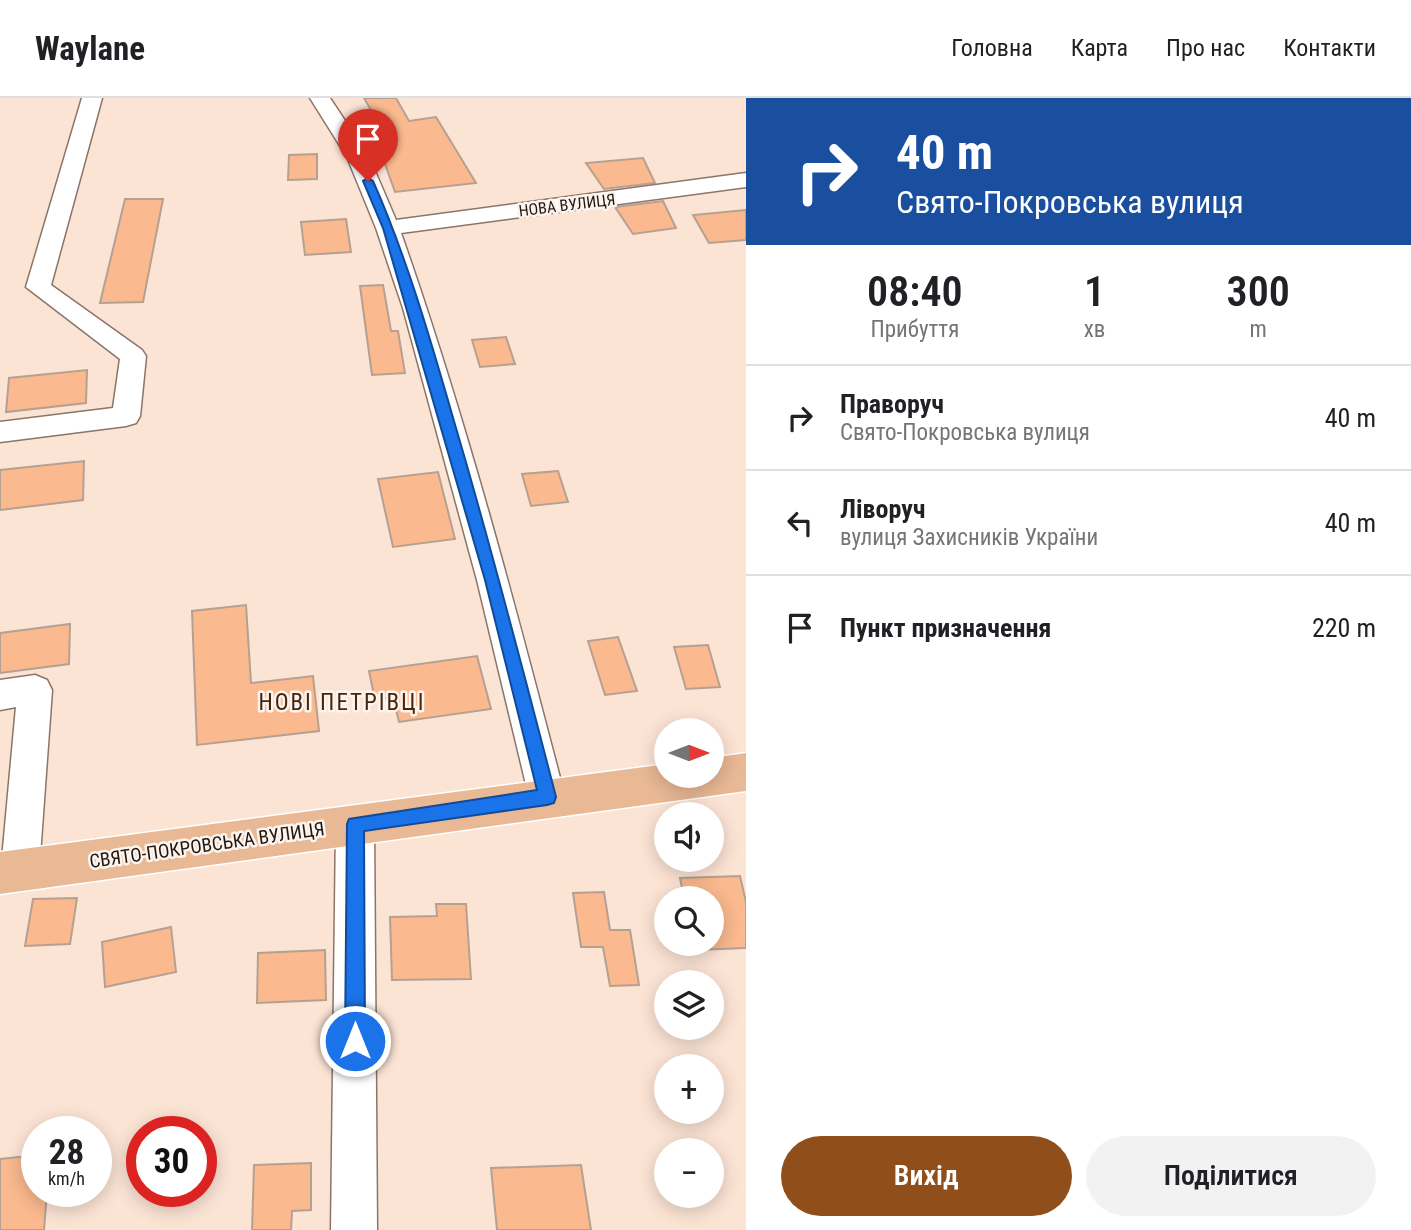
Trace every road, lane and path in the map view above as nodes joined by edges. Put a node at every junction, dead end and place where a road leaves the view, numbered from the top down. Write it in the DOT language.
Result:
graph roads {
  1 [pos="92,98"];
  2 [pos="320,98"];
  3 [pos="746,180"];
  4 [pos="388,228"];
  5 [pos="0,432"];
  6 [pos="0,695"];
  7 [pos="746,772"];
  8 [pos="547,797"];
  9 [pos="355,824"];
  10 [pos="10,872"];
  11 [pos="354,1230"];
  1 -- 5 [label="street"];
  2 -- 4 [label="street"];
  3 -- 4 [label="street, НОВА ВУЛИЦЯ"];
  4 -- 8 [label="street"];
  6 -- 10 [label="street"];
  7 -- 8 [label="main road, СВЯТО-ПОКРОВСЬКА ВУЛИЦЯ"];
  8 -- 9 [label="main road, СВЯТО-ПОКРОВСЬКА ВУЛИЦЯ"];
  9 -- 10 [label="main road, СВЯТО-ПОКРОВСЬКА ВУЛИЦЯ"];
  9 -- 11 [label="street"];
}
